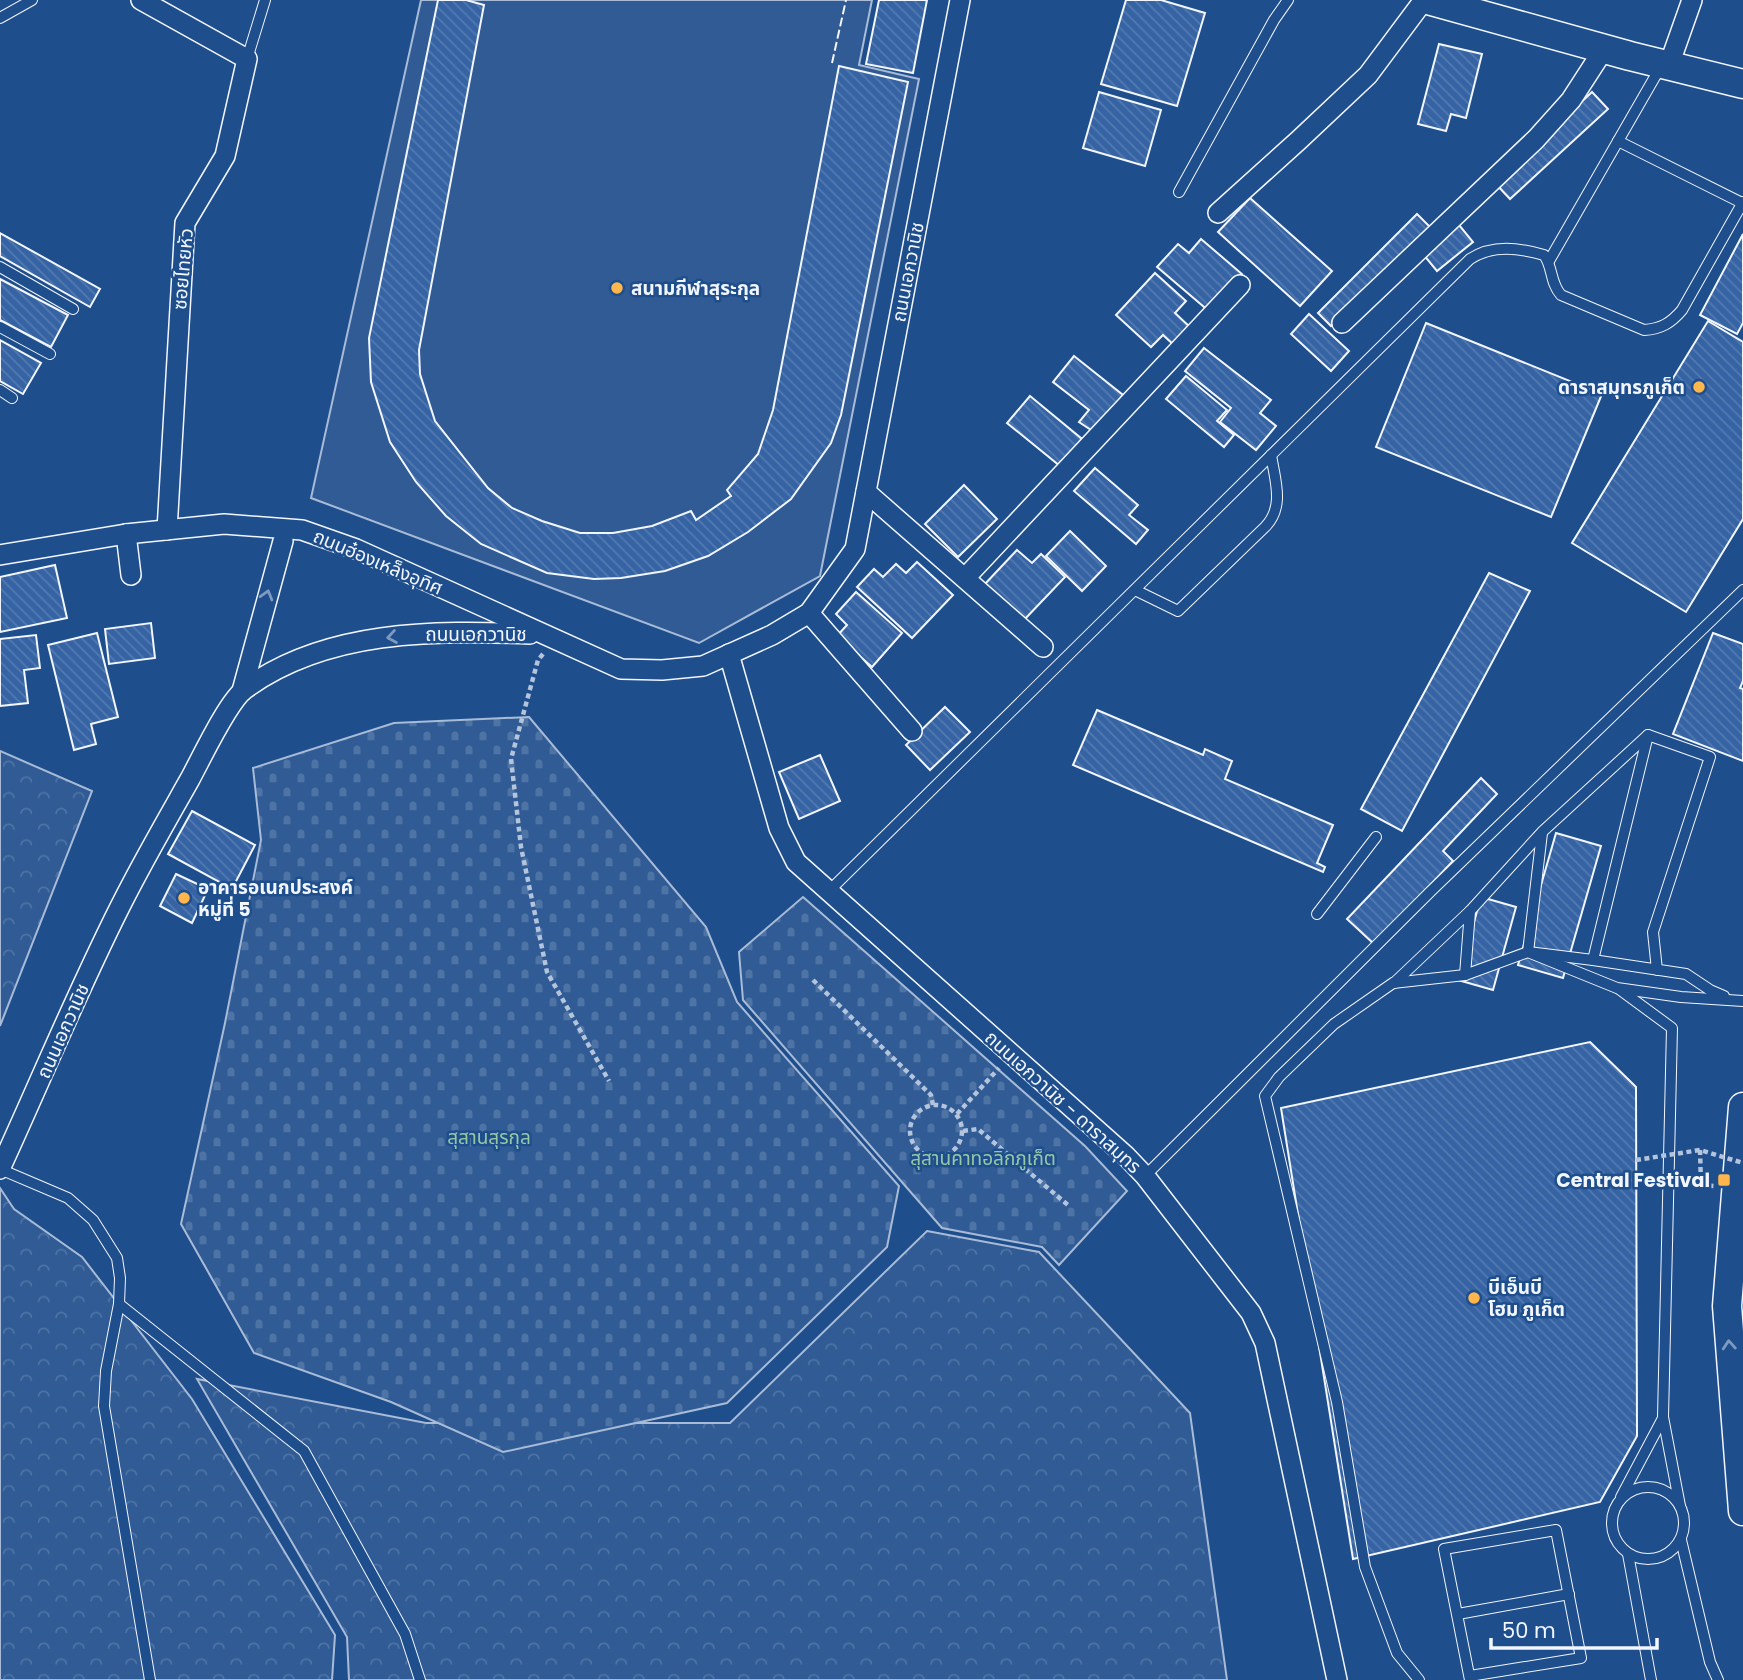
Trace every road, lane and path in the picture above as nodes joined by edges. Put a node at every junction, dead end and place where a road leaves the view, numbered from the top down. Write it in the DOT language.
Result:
graph roads {
  1 [pos="32,0"];
  2 [pos="141,0"];
  3 [pos="265,0"];
  4 [pos="960,0"];
  5 [pos="1288,0"];
  6 [pos="1426,0"];
  7 [pos="1692,0"];
  8 [pos="0,18"];
  9 [pos="1617,52"];
  10 [pos="247,59"];
  11 [pos="1664,67"];
  12 [pos="1743,84"];
  13 [pos="1743,103"];
  14 [pos="1618,141"];
  15 [pos="1179,192"];
  16 [pos="1743,203"];
  17 [pos="1218,213"];
  18 [pos="1549,261"];
  19 [pos="0,267"];
  20 [pos="1240,285"];
  21 [pos="73,309"];
  22 [pos="1342,323"];
  23 [pos="0,327"];
  24 [pos="50,354"];
  25 [pos="0,390"];
  26 [pos="12,398"];
  27 [pos="1271,455"];
  28 [pos="866,492"];
  29 [pos="260,527"];
  30 [pos="167,530"];
  31 [pos="309,533"];
  32 [pos="126,534"];
  33 [pos="283,541"];
  34 [pos="0,555"];
  35 [pos="131,575"];
  36 [pos="965,578"];
  37 [pos="1135,590"];
  38 [pos="1743,590"];
  39 [pos="469,601"];
  40 [pos="809,613"];
  41 [pos="460,631"];
  42 [pos="548,638"];
  43 [pos="1043,646"];
  44 [pos="252,649"];
  45 [pos="729,654"];
  46 [pos="281,667"];
  47 [pos="242,691"];
  48 [pos="912,731"];
  49 [pos="1648,735"];
  50 [pos="1542,832"];
  51 [pos="1376,837"];
  52 [pos="829,891"];
  53 [pos="1470,911"];
  54 [pos="1317,914"];
  55 [pos="1528,952"];
  56 [pos="1593,960"];
  57 [pos="1657,970"];
  58 [pos="1465,975"];
  59 [pos="813,980"];
  60 [pos="1393,984"];
  61 [pos="1617,988"];
  62 [pos="1731,999"];
  63 [pos="1743,1001"];
  64 [pos="1012,1054"];
  65 [pos="609,1081"];
  66 [pos="933,1105"];
  67 [pos="1743,1107"];
  68 [pos="957,1114"];
  69 [pos="963,1131"];
  70 [pos="1700,1150"];
  71 [pos="1636,1160"];
  72 [pos="1743,1163"];
  73 [pos="0,1169"];
  74 [pos="1145,1176"];
  75 [pos="1714,1186"];
  76 [pos="1069,1206"];
  77 [pos="119,1304"];
  78 [pos="1663,1417"];
  79 [pos="1620,1501"];
  80 [pos="1679,1506"];
  81 [pos="1743,1511"];
  82 [pos="1681,1540"];
  83 [pos="1628,1554"];
  84 [pos="1569,1594"];
  85 [pos="1458,1615"];
  86 [pos="1470,1678"];
  87 [pos="150,1680"];
  88 [pos="420,1680"];
  89 [pos="1337,1680"];
  90 [pos="1419,1680"];
  91 [pos="1651,1680"];
  92 [pos="1718,1680"];
  1 -- 8 [label="lane"];
  2 -- 10 [label="street"];
  3 -- 10 [label="lane"];
  4 -- 28 [label="street, ถนนเอกวานิช"];
  5 -- 15 [label="lane"];
  6 -- 9 [label="main road"];
  6 -- 17 [label="street"];
  7 -- 11 [label="street"];
  9 -- 11 [label="main road"];
  9 -- 22 [label="street"];
  10 -- 30 [label="street, ซอยไทยหัว"];
  11 -- 12 [label="main road"];
  11 -- 13 [label="main road"];
  11 -- 14 [label="lane"];
  14 -- 16 [label="lane"];
  14 -- 18 [label="lane"];
  16 -- 18 [label="lane"];
  18 -- 27 [label="lane"];
  19 -- 21 [label="lane"];
  20 -- 36 [label="street"];
  23 -- 24 [label="lane"];
  25 -- 26 [label="lane"];
  27 -- 37 [label="lane"];
  27 -- 37 [label="lane"];
  28 -- 36 [label="street"];
  28 -- 40 [label="street, ถนนเอกวานิช"];
  29 -- 30 [label="street, ถนนฮ๋องเหล็งอุทิศ"];
  29 -- 31 [label="street, ถนนฮ๋องเหล็งอุทิศ"];
  29 -- 33 [label="street"];
  30 -- 32 [label="street, ถนนฮ๋องเหล็งอุทิศ"];
  31 -- 33 [label="street"];
  31 -- 39 [label="street, ถนนฮ๋องเหล็งอุทิศ"];
  32 -- 34 [label="street, ถนนฮ๋องเหล็งอุทิศ"];
  32 -- 35 [label="street"];
  44 -- 33 [label="street, one-way"];
  36 -- 43 [label="street"];
  37 -- 52 [label="lane"];
  38 -- 74 [label="lane"];
  39 -- 41 [label="street"];
  39 -- 42 [label="street, ถนนฮ๋องเหล็งอุทิศ"];
  40 -- 45 [label="street, ถนนเอกวานิช"];
  40 -- 48 [label="street"];
  41 -- 42 [label="street, ถนนเอกวานิช"];
  41 -- 46 [label="street, ถนนเอกวานิช, one-way"];
  42 -- 45 [label="street, ถนนเอกวานิช"];
  42 -- 65 [label="path"];
  44 -- 46 [label="street"];
  44 -- 47 [label="street"];
  45 -- 52 [label="street, ถนนเอกวานิช - ดาราสมุทร"];
  46 -- 47 [label="street, ถนนเอกวานิช"];
  47 -- 73 [label="street, ถนนเอกวานิช"];
  49 -- 50 [label="lane"];
  49 -- 56 [label="lane"];
  49 -- 57 [label="lane"];
  50 -- 53 [label="lane"];
  50 -- 55 [label="lane"];
  51 -- 54 [label="lane"];
  52 -- 64 [label="street, ถนนเอกวานิช - ดาราสมุทร"];
  53 -- 58 [label="lane"];
  53 -- 60 [label="lane"];
  55 -- 56 [label="lane"];
  55 -- 58 [label="lane"];
  55 -- 61 [label="lane"];
  56 -- 57 [label="lane"];
  57 -- 62 [label="lane"];
  58 -- 60 [label="lane"];
  59 -- 66 [label="path"];
  60 -- 90 [label="lane"];
  61 -- 62 [label="lane"];
  61 -- 78 [label="lane"];
  62 -- 63 [label="lane"];
  64 -- 68 [label="path"];
  64 -- 74 [label="street, ถนนเอกวานิช - ดาราสมุทร"];
  66 -- 68 [label="path"];
  66 -- 69 [label="path"];
  81 -- 67 [label="main road, one-way"];
  68 -- 69 [label="path"];
  69 -- 76 [label="path"];
  70 -- 71 [label="path, bridge"];
  70 -- 72 [label="path, bridge"];
  70 -- 75 [label="path"];
  73 -- 77 [label="lane"];
  74 -- 89 [label="street, ถนนเอกวานิช - ดาราสมุทร"];
  77 -- 87 [label="lane"];
  77 -- 88 [label="lane"];
  78 -- 79 [label="lane"];
  78 -- 80 [label="lane"];
  79 -- 80 [label="lane"];
  79 -- 83 [label="lane"];
  80 -- 82 [label="lane"];
  82 -- 83 [label="lane"];
  82 -- 92 [label="lane"];
  83 -- 91 [label="lane"];
  84 -- 85 [label="lane"];
  84 -- 85 [label="lane"];
  84 -- 86 [label="lane"];
  85 -- 86 [label="lane"];
}
